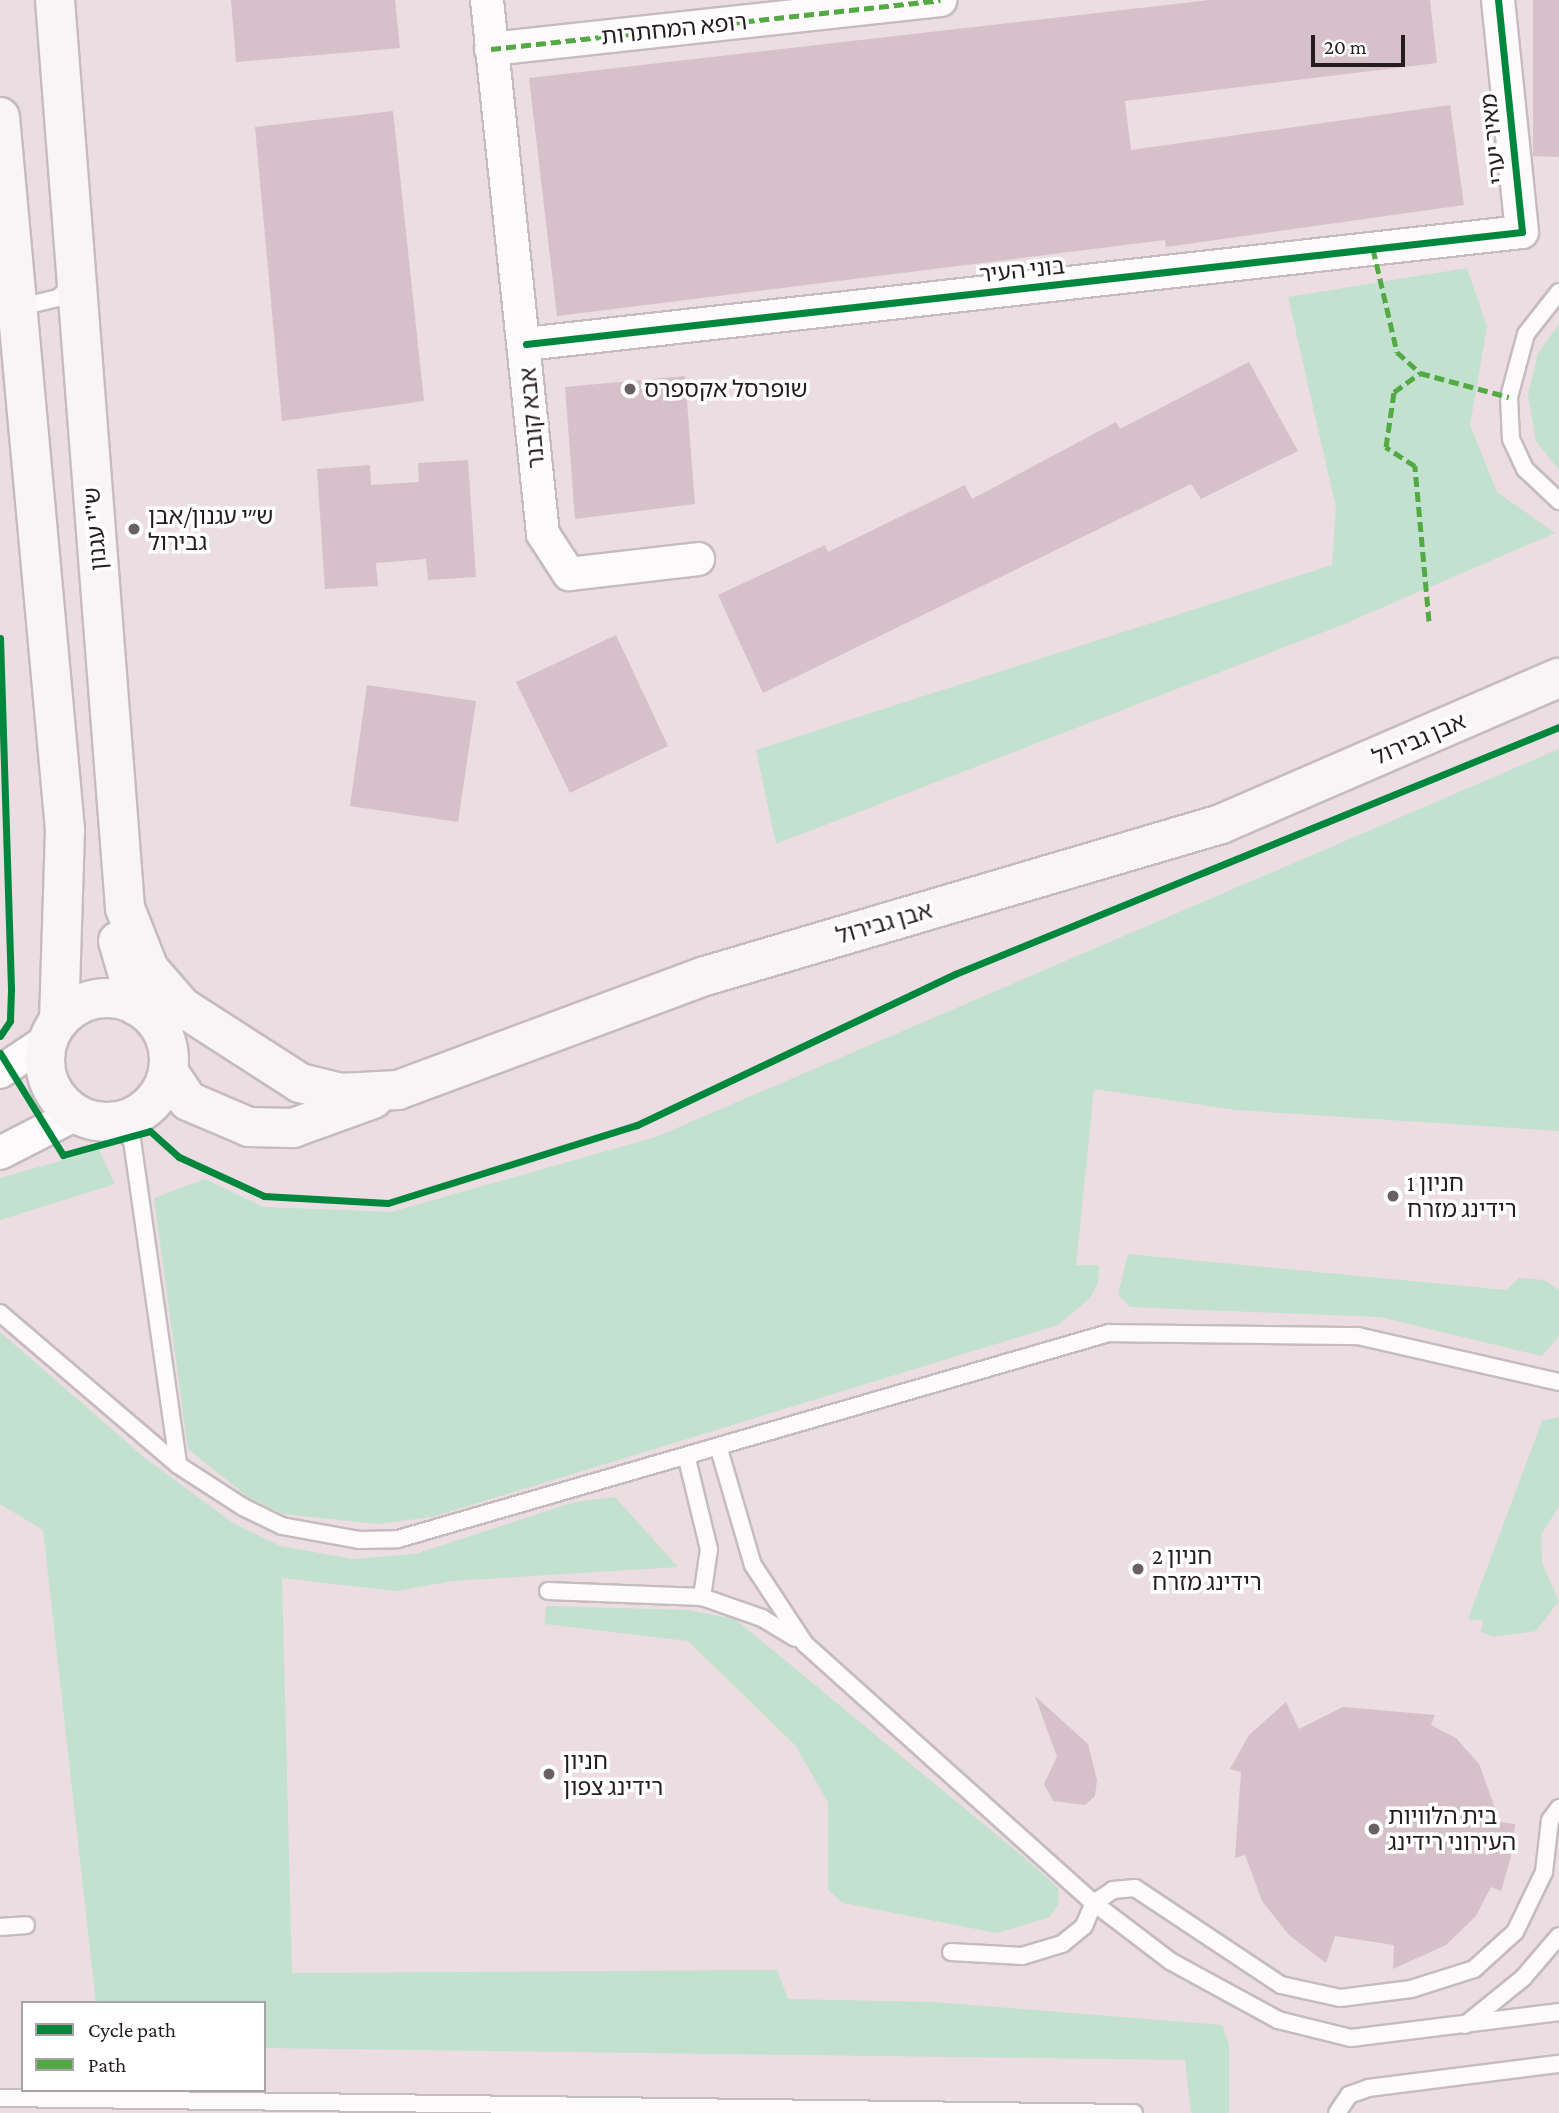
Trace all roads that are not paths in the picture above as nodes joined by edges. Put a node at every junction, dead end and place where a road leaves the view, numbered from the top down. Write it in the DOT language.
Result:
graph roads {
  1 [pos="55,0"];
  2 [pos="487,0"];
  3 [pos="940,0"];
  4 [pos="1498,0"];
  5 [pos="491,50"];
  6 [pos="0,117"];
  7 [pos="1522,232"];
  8 [pos="73,284"];
  9 [pos="1559,292"];
  10 [pos="7,308"];
  11 [pos="526,344"];
  12 [pos="1559,501"];
  13 [pos="698,559"];
  14 [pos="101,593"];
  15 [pos="1559,678"];
  16 [pos="137,1006"];
  17 [pos="210,1029"];
  18 [pos="53,1030"];
  19 [pos="168,1071"];
  20 [pos="0,1072"];
  21 [pos="398,1090"];
  22 [pos="94,1119"];
  23 [pos="0,1153"];
  24 [pos="0,1313"];
  25 [pos="1559,1382"];
  26 [pos="719,1449"];
  27 [pos="687,1459"];
  28 [pos="178,1465"];
  29 [pos="548,1591"];
  30 [pos="702,1597"];
  31 [pos="804,1642"];
  32 [pos="1559,1808"];
  33 [pos="1094,1903"];
  34 [pos="26,1925"];
  35 [pos="0,1927"];
  36 [pos="1559,1936"];
  37 [pos="951,1952"];
  38 [pos="1559,2012"];
  39 [pos="1464,2026"];
  40 [pos="1559,2064"];
  41 [pos="0,2098"];
  42 [pos="1134,2113"];
  43 [pos="1337,2113"];
  1 -- 8 [label="main road, ש''י עגנון"];
  2 -- 5 [label="street, אבא קובנר"];
  3 -- 5 [label="street, רופא המחתרות"];
  4 -- 7 [label="street, מאיר יערי"];
  5 -- 11 [label="street, אבא קובנר"];
  6 -- 10 [label="main road"];
  7 -- 11 [label="street, בוני העיר"];
  8 -- 10 [label="lane"];
  8 -- 14 [label="main road, ש''י עגנון"];
  9 -- 12 [label="lane"];
  10 -- 18 [label="main road"];
  11 -- 13 [label="street, אבא קובנר"];
  14 -- 16 [label="main road"];
  14 -- 17 [label="main road, ש''י עגנון"];
  15 -- 21 [label="main road, אבן גבירול"];
  16 -- 18 [label="main road"];
  16 -- 19 [label="main road"];
  17 -- 21 [label="main road, אבן גבירול"];
  18 -- 20 [label="street"];
  18 -- 22 [label="main road"];
  19 -- 21 [label="main road"];
  19 -- 22 [label="main road"];
  22 -- 23 [label="street"];
  22 -- 28 [label="lane"];
  24 -- 28 [label="lane"];
  25 -- 26 [label="lane"];
  26 -- 27 [label="lane"];
  26 -- 31 [label="lane"];
  27 -- 28 [label="lane"];
  27 -- 30 [label="lane"];
  29 -- 30 [label="lane"];
  30 -- 31 [label="lane"];
  31 -- 33 [label="lane"];
  32 -- 33 [label="lane"];
  33 -- 37 [label="lane"];
  33 -- 39 [label="lane"];
  34 -- 35 [label="lane"];
  36 -- 39 [label="lane"];
  38 -- 39 [label="lane"];
  40 -- 43 [label="lane"];
  41 -- 42 [label="lane"];
}
